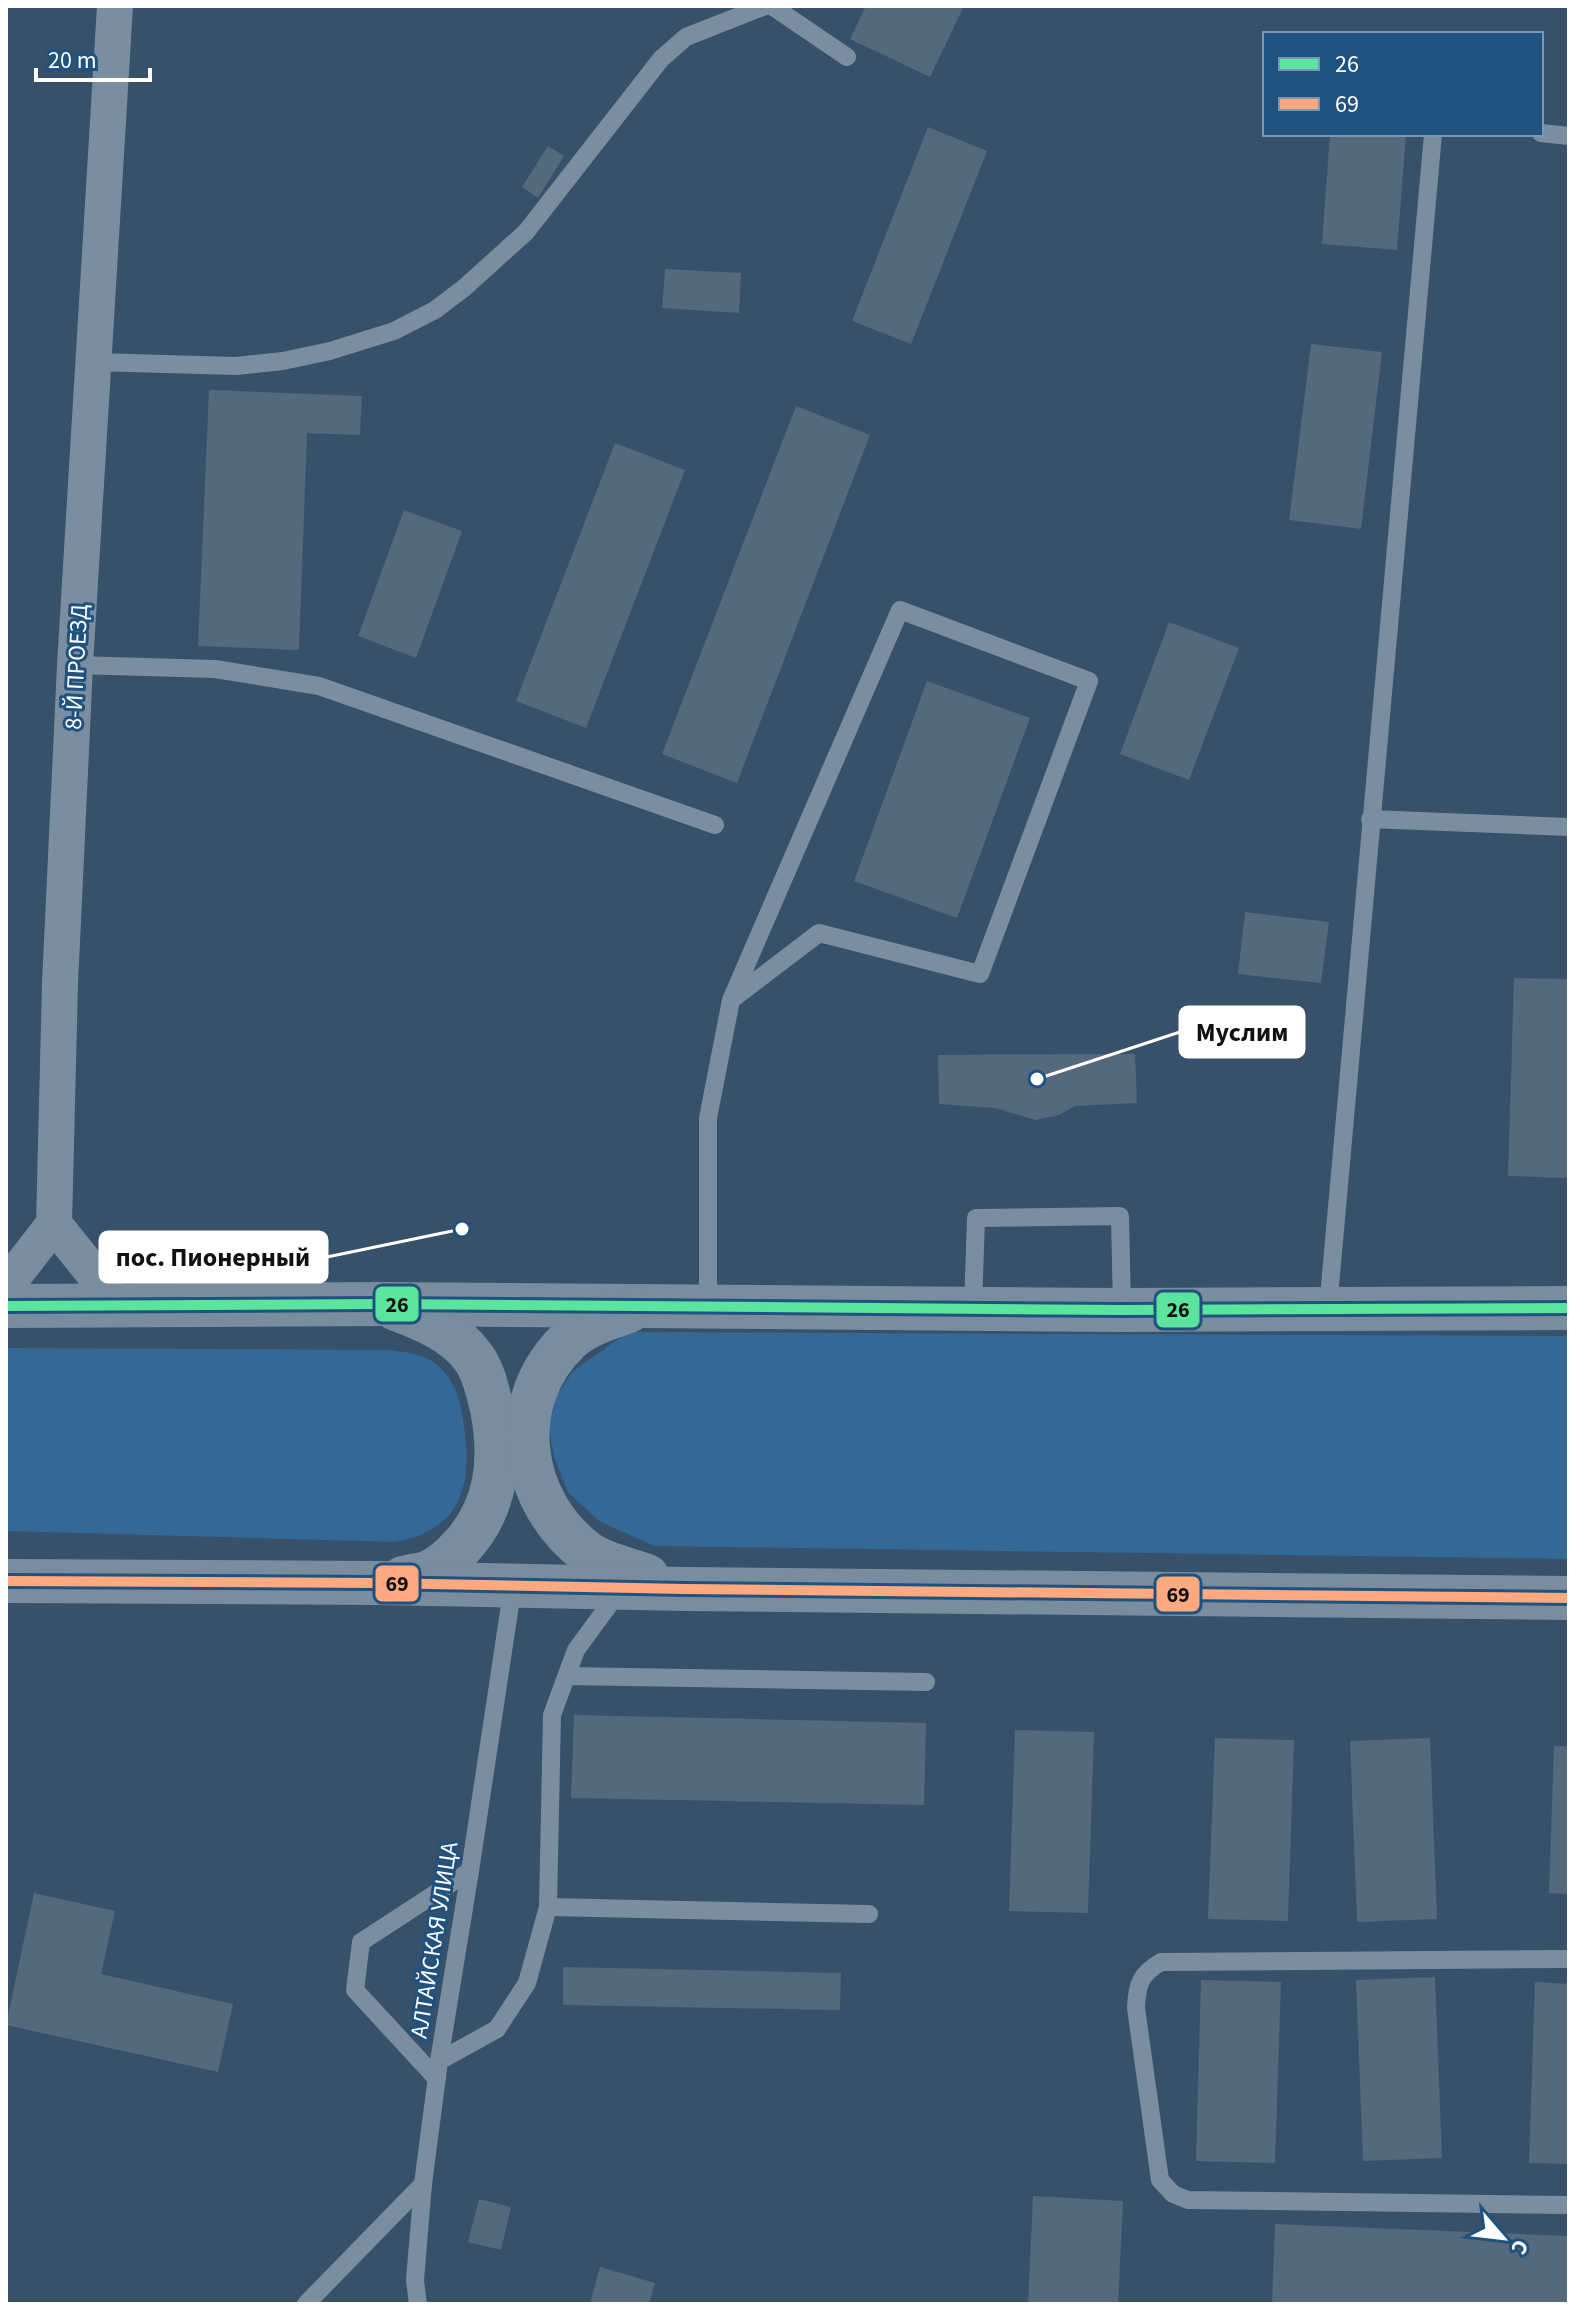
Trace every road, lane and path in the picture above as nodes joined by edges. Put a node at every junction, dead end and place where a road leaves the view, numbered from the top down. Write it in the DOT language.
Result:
graph roads {
  1 [pos="115,6"];
  2 [pos="765,6"];
  3 [pos="772,6"];
  4 [pos="847,57"];
  5 [pos="1543,133"];
  6 [pos="1433,136"];
  7 [pos="1569,136"];
  8 [pos="95,362"];
  9 [pos="75,665"];
  10 [pos="1370,819"];
  11 [pos="715,825"];
  12 [pos="1569,827"];
  13 [pos="731,1000"];
  14 [pos="54,1224"];
  15 [pos="6,1286"];
  16 [pos="382,1304"];
  17 [pos="119,1305"];
  18 [pos="647,1305"];
  19 [pos="6,1306"];
  20 [pos="708,1306"];
  21 [pos="1328,1308"];
  22 [pos="1569,1308"];
  23 [pos="973,1310"];
  24 [pos="1122,1310"];
  25 [pos="6,1581"];
  26 [pos="377,1583"];
  27 [pos="513,1585"];
  28 [pos="622,1587"];
  29 [pos="685,1589"];
  30 [pos="1569,1598"];
  31 [pos="567,1676"];
  32 [pos="926,1682"];
  33 [pos="470,1871"];
  34 [pos="548,1907"];
  35 [pos="869,1914"];
  36 [pos="1569,1959"];
  37 [pos="438,2070"];
  38 [pos="423,2184"];
  39 [pos="1569,2205"];
  40 [pos="306,2304"];
  41 [pos="418,2304"];
  1 -- 8 [label="street, 8-Й ПРОЕЗД"];
  2 -- 8 [label="lane"];
  3 -- 4 [label="lane"];
  5 -- 7 [label="lane"];
  6 -- 10 [label="lane"];
  8 -- 9 [label="street, 8-Й ПРОЕЗД"];
  9 -- 11 [label="lane"];
  9 -- 14 [label="street, 8-Й ПРОЕЗД"];
  10 -- 12 [label="lane"];
  10 -- 21 [label="lane"];
  13 -- 13 [label="lane"];
  13 -- 20 [label="lane"];
  14 -- 15 [label="street"];
  14 -- 17 [label="street"];
  16 -- 17 [label="main road"];
  16 -- 18 [label="main road"];
  16 -- 26 [label="main road"];
  17 -- 19 [label="main road"];
  18 -- 20 [label="main road"];
  18 -- 29 [label="main road"];
  20 -- 23 [label="main road"];
  21 -- 22 [label="main road"];
  21 -- 24 [label="main road"];
  23 -- 24 [label="main road"];
  23 -- 24 [label="lane"];
  25 -- 26 [label="main road"];
  26 -- 27 [label="main road"];
  27 -- 28 [label="main road"];
  27 -- 33 [label="lane, АЛТАЙСКАЯ УЛИЦА"];
  28 -- 29 [label="main road"];
  28 -- 31 [label="lane"];
  29 -- 30 [label="main road"];
  31 -- 32 [label="lane"];
  31 -- 34 [label="lane"];
  33 -- 37 [label="lane, АЛТАЙСКАЯ УЛИЦА"];
  33 -- 37 [label="lane"];
  34 -- 35 [label="lane"];
  34 -- 37 [label="lane"];
  36 -- 39 [label="lane"];
  37 -- 38 [label="lane, АЛТАЙСКАЯ УЛИЦА"];
  38 -- 40 [label="lane"];
  38 -- 41 [label="lane, АЛТАЙСКАЯ УЛИЦА"];
}
